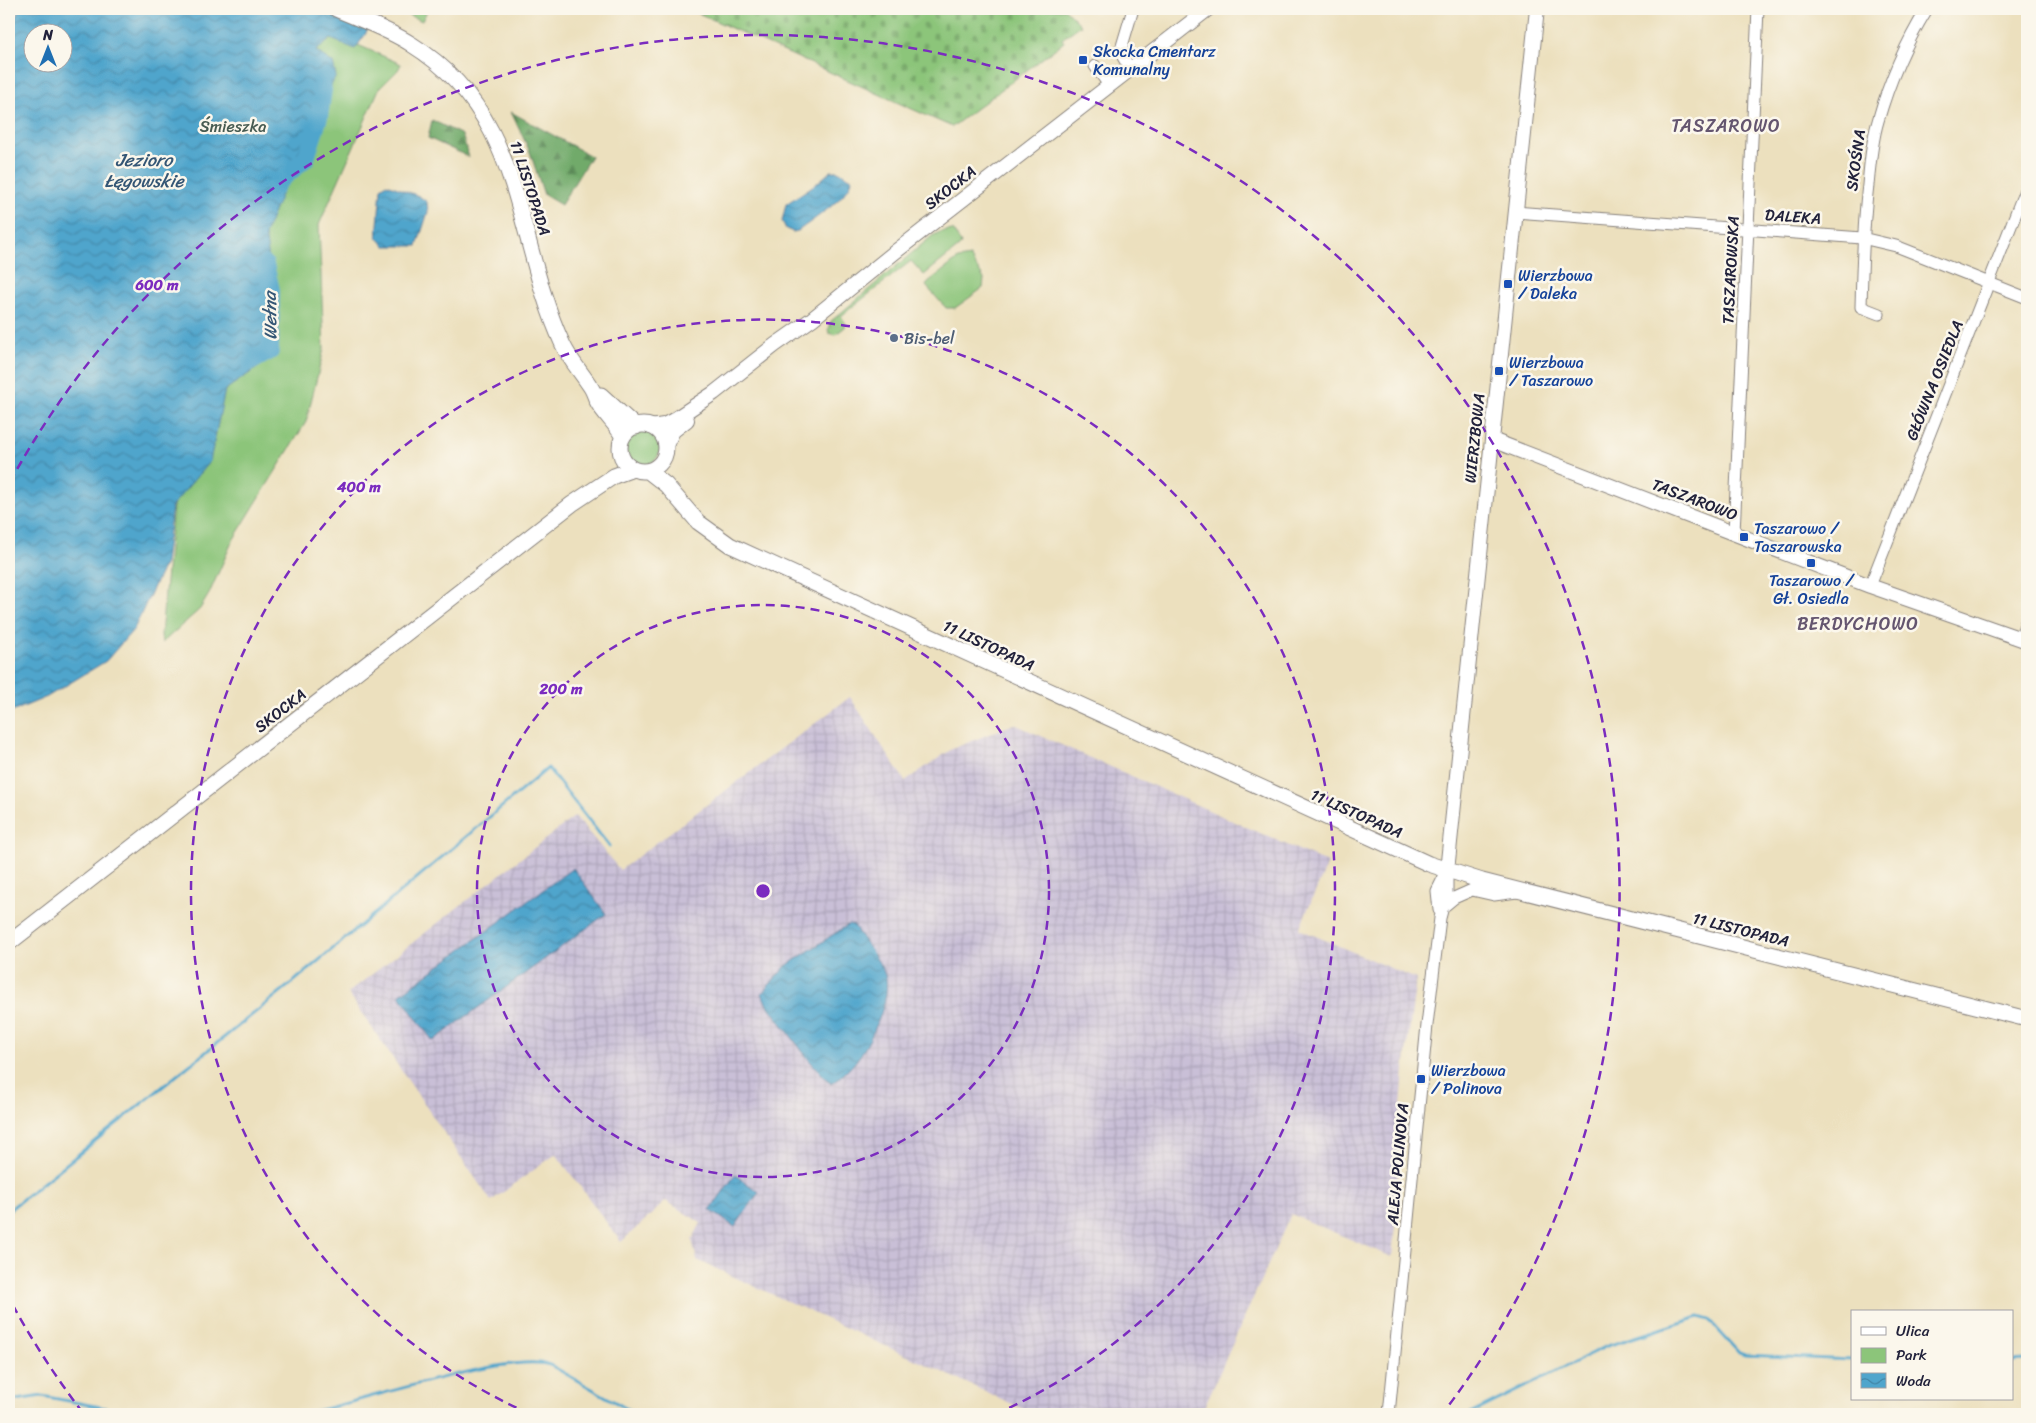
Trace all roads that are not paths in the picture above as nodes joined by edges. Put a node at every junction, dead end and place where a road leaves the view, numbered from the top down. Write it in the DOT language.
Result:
graph roads {
  1 [pos="336,9"];
  2 [pos="1133,9"];
  3 [pos="1208,9"];
  4 [pos="1538,9"];
  5 [pos="1758,9"];
  6 [pos="1927,9"];
  7 [pos="1095,66"];
  8 [pos="1130,70"];
  9 [pos="1109,85"];
  10 [pos="2027,186"];
  11 [pos="1516,212"];
  12 [pos="1748,229"];
  13 [pos="1862,238"];
  14 [pos="1989,282"];
  15 [pos="2027,298"];
  16 [pos="1880,314"];
  17 [pos="592,388"];
  18 [pos="714,393"];
  19 [pos="636,426"];
  20 [pos="652,427"];
  21 [pos="623,436"];
  22 [pos="1492,440"];
  23 [pos="620,452"];
  24 [pos="665,452"];
  25 [pos="641,470"];
  26 [pos="572,504"];
  27 [pos="711,532"];
  28 [pos="1734,533"];
  29 [pos="1870,586"];
  30 [pos="2027,620"];
  31 [pos="2024,640"];
  32 [pos="1446,871"];
  33 [pos="1521,891"];
  34 [pos="1441,913"];
  35 [pos="9,943"];
  36 [pos="2027,1019"];
  37 [pos="1389,1414"];
  1 -- 17 [label="main road, 11 LISTOPADA"];
  2 -- 8 [label="street"];
  3 -- 8 [label="street, SKOCKA"];
  4 -- 11 [label="street, WIERZBOWA"];
  5 -- 12 [label="street, TASZAROWSKA"];
  6 -- 13 [label="street, SKOŚNA"];
  7 -- 9 [label="street"];
  8 -- 9 [label="street, SKOCKA"];
  9 -- 18 [label="street, SKOCKA"];
  10 -- 14 [label="street, GŁÓWNA OSIEDLA"];
  11 -- 12 [label="street, DALEKA"];
  11 -- 22 [label="street, WIERZBOWA"];
  12 -- 13 [label="street, DALEKA"];
  12 -- 28 [label="street, TASZAROWSKA"];
  13 -- 14 [label="street, DALEKA"];
  13 -- 16 [label="street, SKOŚNA"];
  14 -- 15 [label="street, DALEKA"];
  14 -- 29 [label="street, GŁÓWNA OSIEDLA"];
  17 -- 19 [label="main road, 11 LISTOPADA"];
  17 -- 21 [label="main road, 11 LISTOPADA"];
  18 -- 20 [label="street, SKOCKA"];
  18 -- 24 [label="street, SKOCKA"];
  19 -- 20 [label="main road"];
  19 -- 21 [label="main road"];
  20 -- 24 [label="main road"];
  21 -- 23 [label="main road"];
  22 -- 28 [label="street, TASZAROWO"];
  22 -- 32 [label="street, WIERZBOWA"];
  23 -- 25 [label="main road"];
  23 -- 26 [label="main road, SKOCKA"];
  24 -- 25 [label="main road"];
  24 -- 27 [label="main road, 11 LISTOPADA"];
  25 -- 26 [label="main road, SKOCKA"];
  25 -- 27 [label="main road, 11 LISTOPADA"];
  26 -- 35 [label="main road, SKOCKA"];
  27 -- 32 [label="main road, 11 LISTOPADA"];
  28 -- 29 [label="street, TASZAROWO"];
  29 -- 31 [label="street, TASZAROWO"];
  30 -- 31 [label="street"];
  32 -- 33 [label="main road, 11 LISTOPADA"];
  32 -- 34 [label="street, ALEJA POLINOVA"];
  33 -- 34 [label="street"];
  33 -- 36 [label="main road, 11 LISTOPADA"];
  34 -- 37 [label="street, ALEJA POLINOVA"];
}
